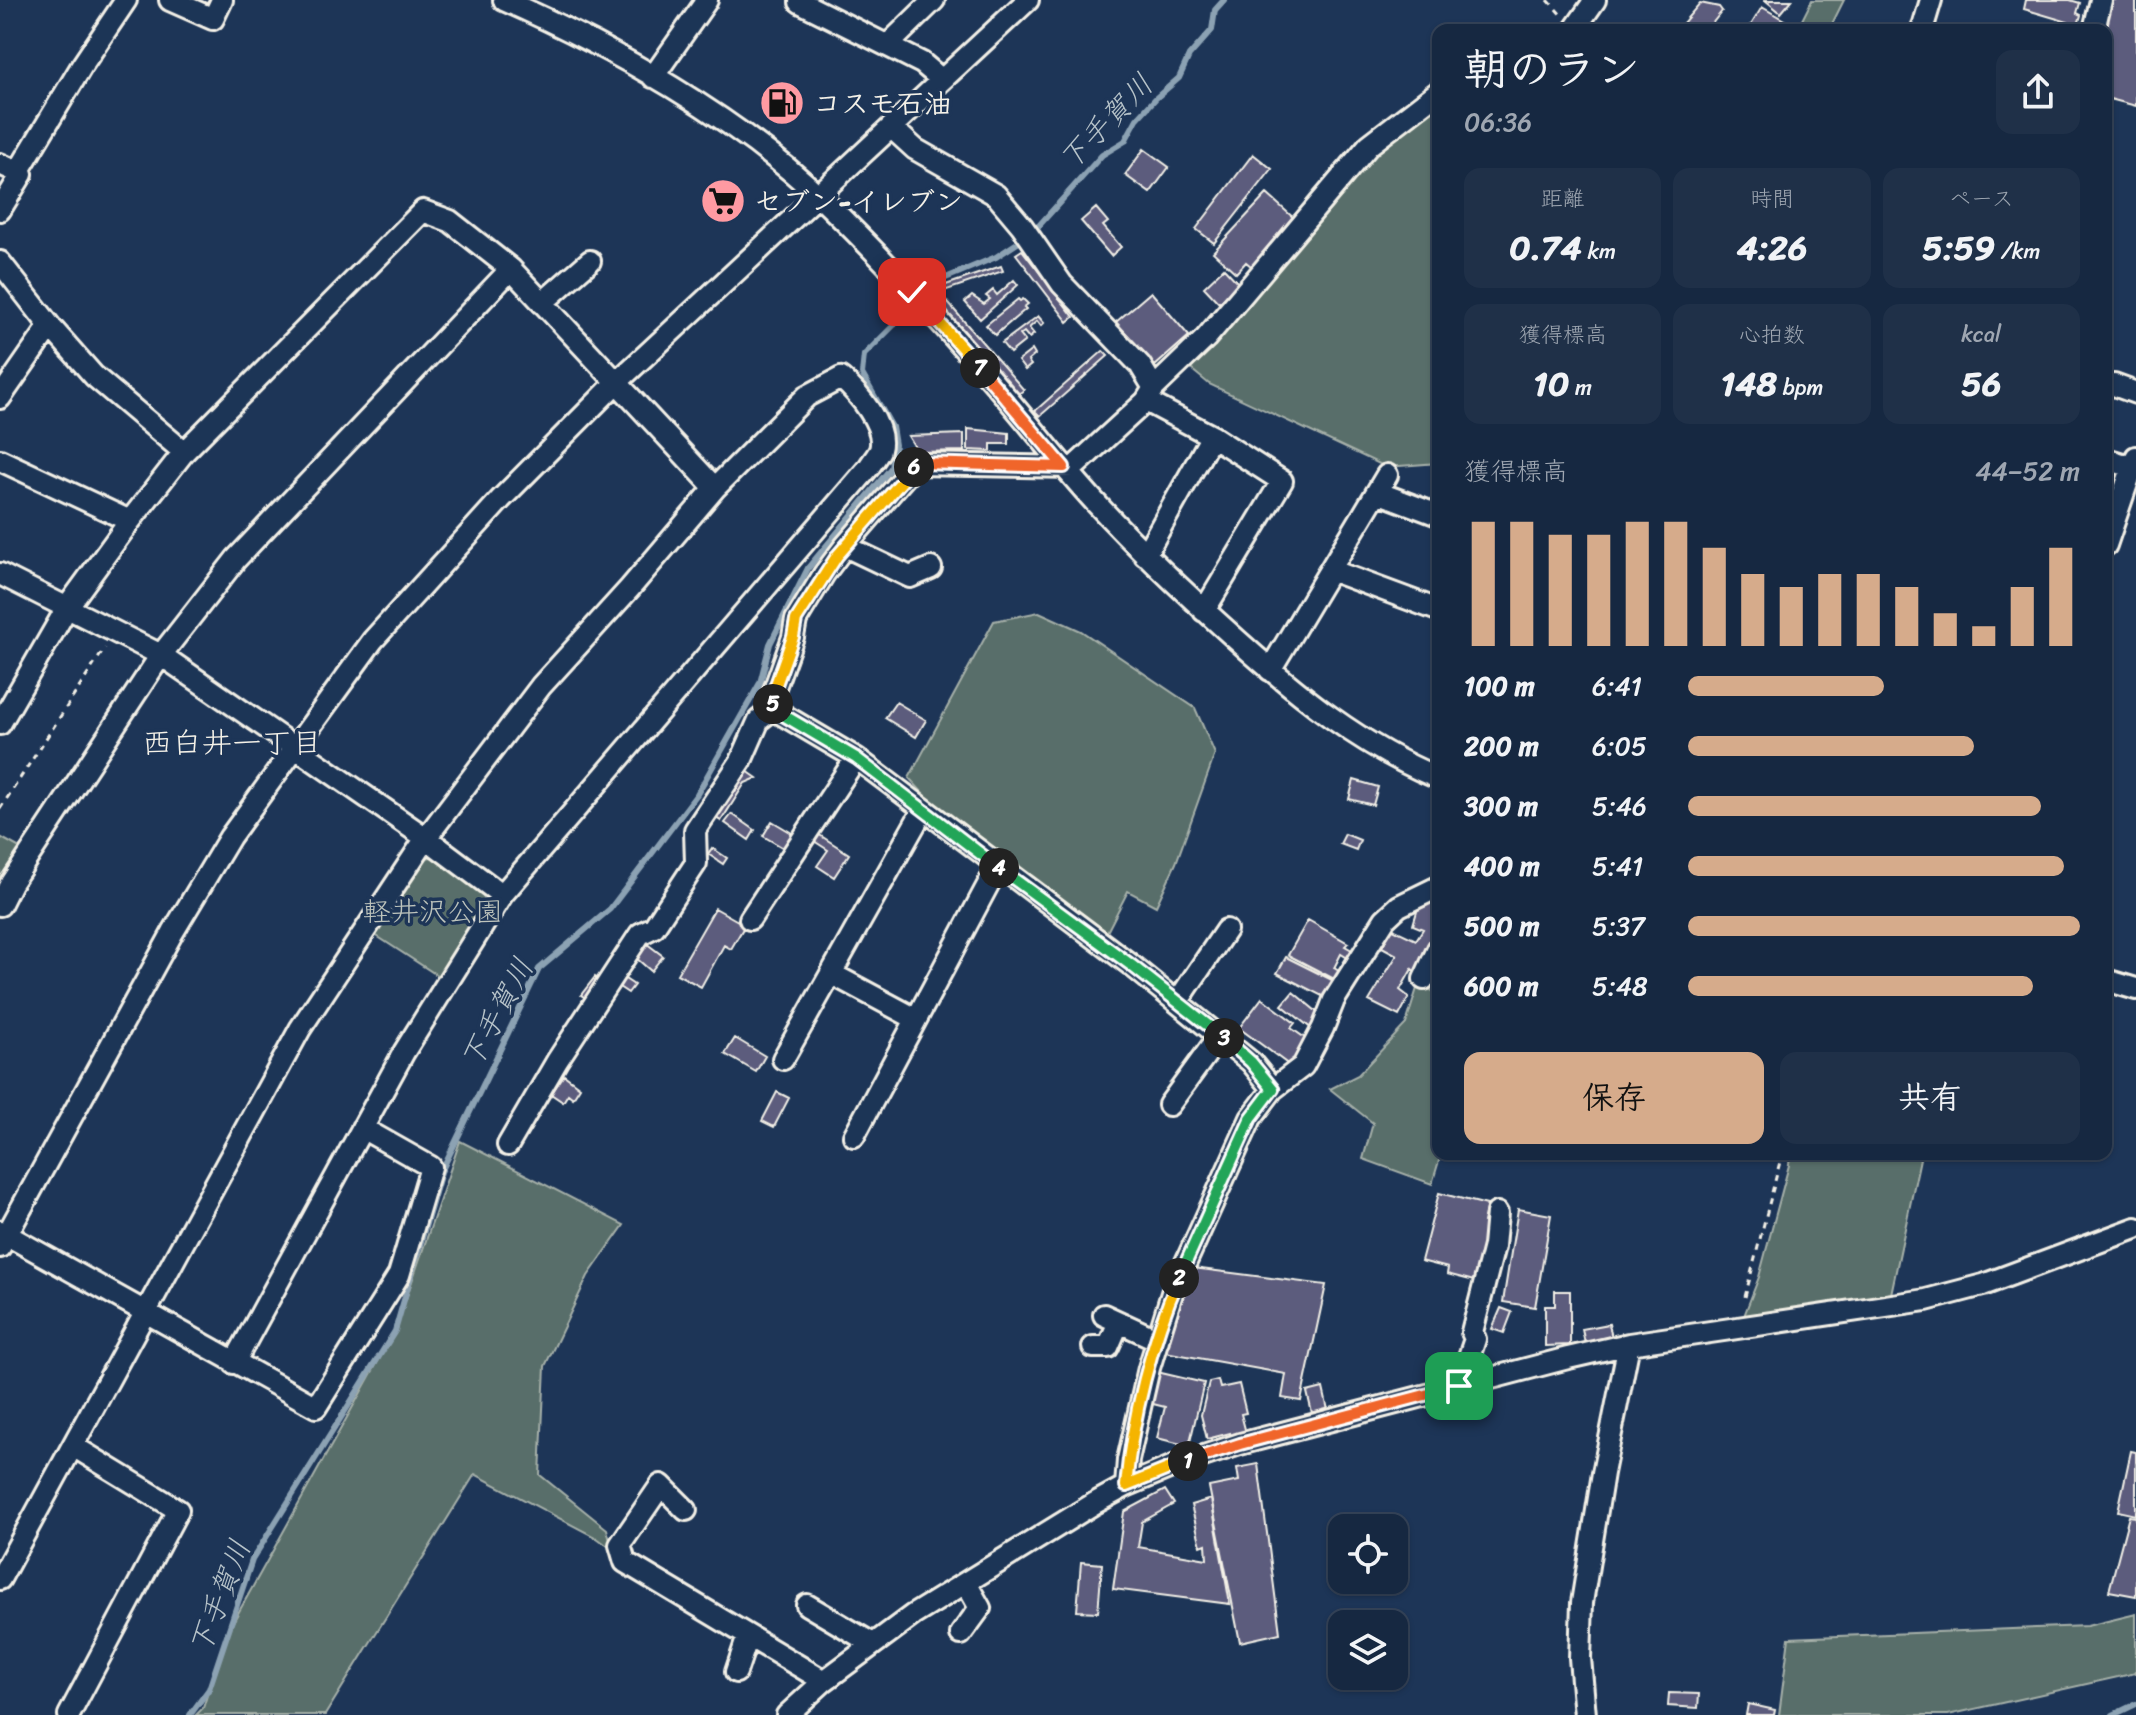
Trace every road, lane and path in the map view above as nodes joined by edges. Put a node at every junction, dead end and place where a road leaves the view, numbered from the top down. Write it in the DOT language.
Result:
graph roads {
  1 [pos="126,0"];
  2 [pos="170,0"];
  3 [pos="222,0"];
  4 [pos="504,0"];
  5 [pos="707,0"];
  6 [pos="802,0"];
  7 [pos="934,0"];
  8 [pos="1028,0"];
  9 [pos="1595,0"];
  10 [pos="1931,0"];
  11 [pos="2101,0"];
  12 [pos="546,8"];
  13 [pos="1578,24"];
  14 [pos="1924,24"];
  15 [pos="2095,24"];
  16 [pos="888,45"];
  17 [pos="653,77"];
  18 [pos="942,80"];
  19 [pos="1432,97"];
  20 [pos="892,128"];
  21 [pos="9,168"];
  22 [pos="819,197"];
  23 [pos="0,210"];
  24 [pos="590,261"];
  25 [pos="0,262"];
  26 [pos="511,269"];
  27 [pos="542,303"];
  28 [pos="50,326"];
  29 [pos="616,383"];
  30 [pos="2114,385"];
  31 [pos="2136,393"];
  32 [pos="1150,395"];
  33 [pos="0,398"];
  34 [pos="1212,436"];
  35 [pos="184,452"];
  36 [pos="0,460"];
  37 [pos="2112,460"];
  38 [pos="2135,464"];
  39 [pos="1064,467"];
  40 [pos="715,488"];
  41 [pos="1432,512"];
  42 [pos="130,521"];
  43 [pos="2112,528"];
  44 [pos="845,546"];
  45 [pos="1145,555"];
  46 [pos="931,568"];
  47 [pos="1330,570"];
  48 [pos="0,574"];
  49 [pos="68,606"];
  50 [pos="1432,608"];
  51 [pos="1204,611"];
  52 [pos="116,631"];
  53 [pos="161,655"];
  54 [pos="1270,670"];
  55 [pos="7,696"];
  56 [pos="773,709"];
  57 [pos="0,724"];
  58 [pos="295,747"];
  59 [pos="856,758"];
  60 [pos="1432,775"];
  61 [pos="0,809"];
  62 [pos="923,810"];
  63 [pos="426,838"];
  64 [pos="998,866"];
  65 [pos="1432,890"];
  66 [pos="502,895"];
  67 [pos="0,905"];
  68 [pos="750,919"];
  69 [pos="1226,930"];
  70 [pos="1432,962"];
  71 [pos="832,974"];
  72 [pos="1424,979"];
  73 [pos="2112,982"];
  74 [pos="2136,989"];
  75 [pos="1178,1001"];
  76 [pos="916,1019"];
  77 [pos="1220,1035"];
  78 [pos="783,1059"];
  79 [pos="1273,1089"];
  80 [pos="1169,1105"];
  81 [pos="362,1128"];
  82 [pos="854,1136"];
  83 [pos="508,1145"];
  84 [pos="1780,1160"];
  85 [pos="1497,1213"];
  86 [pos="2136,1228"];
  87 [pos="2,1237"];
  88 [pos="1745,1297"];
  89 [pos="145,1313"];
  90 [pos="1158,1340"];
  91 [pos="1629,1344"];
  92 [pos="1093,1347"];
  93 [pos="234,1363"];
  94 [pos="1459,1386"];
  95 [pos="73,1446"];
  96 [pos="1126,1486"];
  97 [pos="686,1510"];
  98 [pos="0,1579"];
  99 [pos="966,1583"];
  100 [pos="807,1605"];
  101 [pos="961,1634"];
  102 [pos="748,1636"];
  103 [pos="873,1644"];
  104 [pos="736,1672"];
  105 [pos="824,1681"];
  106 [pos="1585,1714"];
  107 [pos="69,1715"];
  108 [pos="787,1715"];
  109 [pos="1602,1715"];
  1 -- 21 [label="street"];
  2 -- 3 [label="street"];
  4 -- 12 [label="street"];
  5 -- 17 [label="street"];
  6 -- 16 [label="street"];
  7 -- 16 [label="street"];
  8 -- 18 [label="street"];
  9 -- 13 [label="street"];
  10 -- 14 [label="street"];
  11 -- 15 [label="street"];
  12 -- 17 [label="street"];
  16 -- 18 [label="street"];
  17 -- 22 [label="street"];
  18 -- 20 [label="street"];
  19 -- 32 [label="street"];
  20 -- 22 [label="street"];
  20 -- 32 [label="street"];
  21 -- 23 [label="street"];
  22 -- 29 [label="street"];
  22 -- 39 [label="street"];
  24 -- 27 [label="street"];
  25 -- 28 [label="street"];
  26 -- 27 [label="street"];
  26 -- 35 [label="street"];
  26 -- 53 [label="street"];
  27 -- 29 [label="street"];
  28 -- 33 [label="street"];
  28 -- 35 [label="street"];
  29 -- 40 [label="street"];
  29 -- 58 [label="street"];
  30 -- 31 [label="street"];
  32 -- 34 [label="street"];
  32 -- 39 [label="street"];
  34 -- 45 [label="street"];
  34 -- 51 [label="street"];
  35 -- 42 [label="street"];
  36 -- 42 [label="street"];
  37 -- 38 [label="street"];
  38 -- 43 [label="street"];
  39 -- 44 [label="street"];
  39 -- 45 [label="street"];
  40 -- 63 [label="street"];
  40 -- 66 [label="street"];
  41 -- 47 [label="street"];
  42 -- 49 [label="street"];
  44 -- 46 [label="street"];
  44 -- 56 [label="street"];
  45 -- 51 [label="street"];
  47 -- 50 [label="street"];
  47 -- 54 [label="street"];
  48 -- 49 [label="street"];
  49 -- 52 [label="street"];
  49 -- 55 [label="street"];
  51 -- 54 [label="street"];
  52 -- 53 [label="street"];
  52 -- 61 [label="path"];
  53 -- 58 [label="street"];
  53 -- 67 [label="street"];
  54 -- 60 [label="street"];
  55 -- 57 [label="street"];
  56 -- 59 [label="street"];
  56 -- 83 [label="street"];
  58 -- 63 [label="street"];
  58 -- 87 [label="street"];
  59 -- 62 [label="street"];
  59 -- 68 [label="street"];
  62 -- 64 [label="street"];
  62 -- 71 [label="street"];
  63 -- 66 [label="street"];
  63 -- 89 [label="street"];
  64 -- 75 [label="street"];
  64 -- 76 [label="street"];
  65 -- 79 [label="street"];
  66 -- 81 [label="street"];
  69 -- 75 [label="street"];
  70 -- 72 [label="street"];
  71 -- 76 [label="street"];
  71 -- 78 [label="street"];
  73 -- 74 [label="street"];
  75 -- 77 [label="street"];
  76 -- 82 [label="street"];
  77 -- 79 [label="street"];
  77 -- 80 [label="street"];
  79 -- 90 [label="street"];
  81 -- 93 [label="street"];
  81 -- 93 [label="street"];
  84 -- 88 [label="path"];
  85 -- 94 [label="street"];
  86 -- 91 [label="street"];
  87 -- 89 [label="street"];
  89 -- 93 [label="street"];
  89 -- 95 [label="street"];
  90 -- 92 [label="street"];
  90 -- 96 [label="street"];
  91 -- 94 [label="street"];
  91 -- 106 [label="street"];
  94 -- 96 [label="street"];
  95 -- 98 [label="street"];
  95 -- 107 [label="street"];
  96 -- 99 [label="street"];
  97 -- 102 [label="street"];
  99 -- 101 [label="street"];
  99 -- 103 [label="street"];
  100 -- 103 [label="street"];
  102 -- 104 [label="street"];
  102 -- 105 [label="street"];
  103 -- 105 [label="street"];
  105 -- 108 [label="street"];
  106 -- 109 [label="street"];
}
